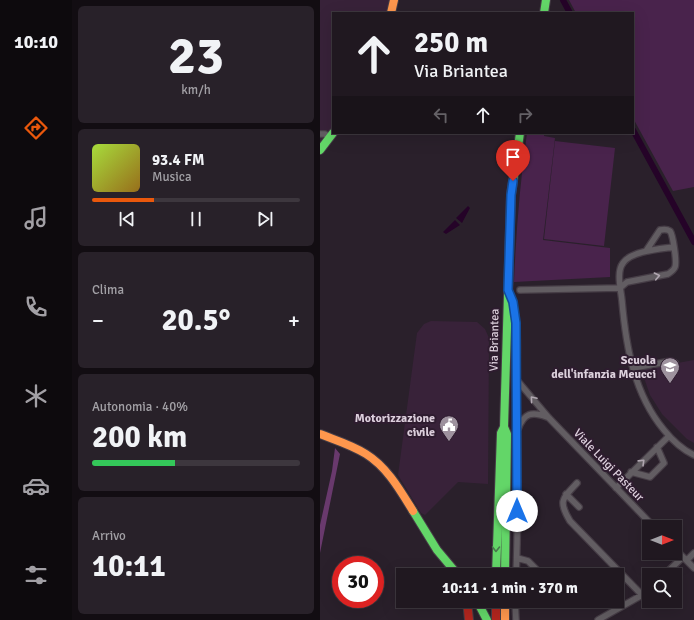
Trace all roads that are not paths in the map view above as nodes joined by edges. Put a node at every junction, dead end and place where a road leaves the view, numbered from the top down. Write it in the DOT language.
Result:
graph roads {
  1 [pos="394,0"];
  2 [pos="546,0"];
  3 [pos="391,12"];
  4 [pos="544,12"];
  5 [pos="320,134"];
  6 [pos="520,134"];
  7 [pos="331,135"];
  8 [pos="320,150"];
  9 [pos="674,247"];
  10 [pos="646,251"];
  11 [pos="620,288"];
  12 [pos="508,290"];
  13 [pos="520,290"];
  14 [pos="675,363"];
  15 [pos="633,368"];
  16 [pos="516,379"];
  17 [pos="549,418"];
  18 [pos="504,428"];
  19 [pos="517,431"];
  20 [pos="320,434"];
  21 [pos="669,436"];
  22 [pos="657,447"];
  23 [pos="694,455"];
  24 [pos="631,472"];
  25 [pos="577,483"];
  26 [pos="616,488"];
  27 [pos="566,494"];
  28 [pos="579,508"];
  29 [pos="647,520"];
  30 [pos="694,553"];
  31 [pos="682,556"];
  32 [pos="517,558"];
  33 [pos="685,559"];
  34 [pos="496,564"];
  35 [pos="452,568"];
  36 [pos="495,568"];
  37 [pos="496,568"];
  38 [pos="505,568"];
  39 [pos="516,568"];
  40 [pos="535,568"];
  41 [pos="673,568"];
  42 [pos="694,568"];
  43 [pos="642,595"];
  44 [pos="468,608"];
  45 [pos="481,608"];
  46 [pos="495,608"];
  47 [pos="505,608"];
  48 [pos="515,608"];
  49 [pos="494,619"];
  50 [pos="469,620"];
  51 [pos="487,620"];
  52 [pos="505,620"];
  53 [pos="516,620"];
  54 [pos="598,620"];
  1 -- 3 [label="main road"];
  2 -- 4 [label="main road"];
  5 -- 7 [label="street"];
  6 -- 12 [label="main road, Via Briantea"];
  7 -- 8 [label="main road"];
  9 -- 10 [label="street"];
  9 -- 10 [label="street"];
  11 -- 9 [label="street, one-way"];
  10 -- 11 [label="street"];
  11 -- 13 [label="street"];
  11 -- 15 [label="street"];
  12 -- 16 [label="street"];
  12 -- 18 [label="main road, Via Briantea"];
  14 -- 15 [label="street"];
  15 -- 21 [label="street"];
  17 -- 16 [label="street, Viale Luigi Pasteur, one-way"];
  16 -- 19 [label="street"];
  17 -- 19 [label="street"];
  17 -- 26 [label="street, Viale Luigi Pasteur"];
  18 -- 34 [label="main road, Via Briantea, one-way"];
  18 -- 38 [label="main road, Via Briantea"];
  19 -- 32 [label="street"];
  20 -- 35 [label="main road"];
  21 -- 22 [label="street"];
  21 -- 23 [label="street"];
  24 -- 22 [label="street, one-way"];
  22 -- 24 [label="street"];
  24 -- 26 [label="street"];
  25 -- 27 [label="street"];
  26 -- 29 [label="street, Viale Luigi Pasteur"];
  27 -- 28 [label="street"];
  27 -- 43 [label="street"];
  30 -- 33 [label="street"];
  31 -- 33 [label="street"];
  32 -- 39 [label="street"];
  32 -- 40 [label="street"];
  33 -- 41 [label="street"];
  33 -- 42 [label="street"];
  34 -- 36 [label="main road, Via Briantea"];
  34 -- 37 [label="main road, Via Briantea"];
  43 -- 54 [label="street"];
  44 -- 50 [label="main road"];
  45 -- 51 [label="main road"];
  46 -- 49 [label="main road"];
  47 -- 52 [label="main road"];
  48 -- 53 [label="street"];
  49 -- 52 [label="main road"];
}
